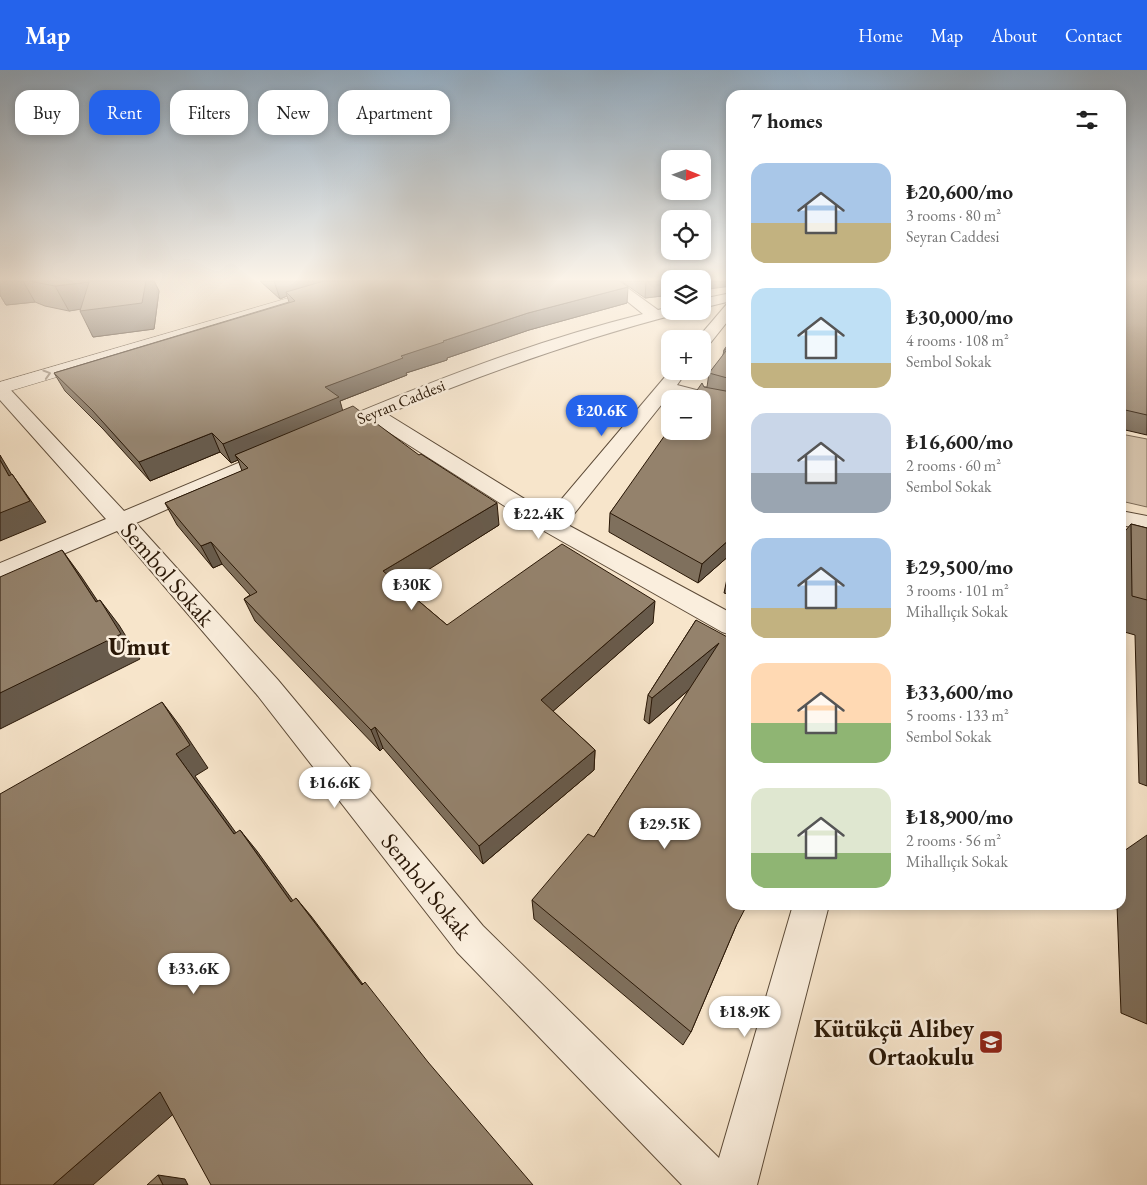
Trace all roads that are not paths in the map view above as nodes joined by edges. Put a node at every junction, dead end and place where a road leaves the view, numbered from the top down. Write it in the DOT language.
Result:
graph roads {
  1 [pos="188,333"];
  2 [pos="594,333"];
  3 [pos="672,380"];
  4 [pos="666,387"];
  5 [pos="0,389"];
  6 [pos="726,404"];
  7 [pos="372,413"];
  8 [pos="318,436"];
  9 [pos="291,448"];
  10 [pos="1126,519"];
  11 [pos="121,521"];
  12 [pos="1147,524"];
  13 [pos="552,526"];
  14 [pos="0,573"];
  15 [pos="726,622"];
  16 [pos="810,910"];
  17 [pos="714,1185"];
  18 [pos="734,1185"];
  5 -- 1 [label="street, one-way"];
  2 -- 7 [label="street, Seyran Caddesi"];
  3 -- 4 [label="street"];
  4 -- 6 [label="street"];
  4 -- 13 [label="street"];
  5 -- 11 [label="street, Sembol Sokak"];
  7 -- 8 [label="street, Seyran Caddesi"];
  7 -- 13 [label="street"];
  9 -- 11 [label="street"];
  10 -- 12 [label="street"];
  11 -- 14 [label="street"];
  11 -- 17 [label="street, Sembol Sokak"];
  13 -- 15 [label="street"];
  16 -- 18 [label="street"];
}
